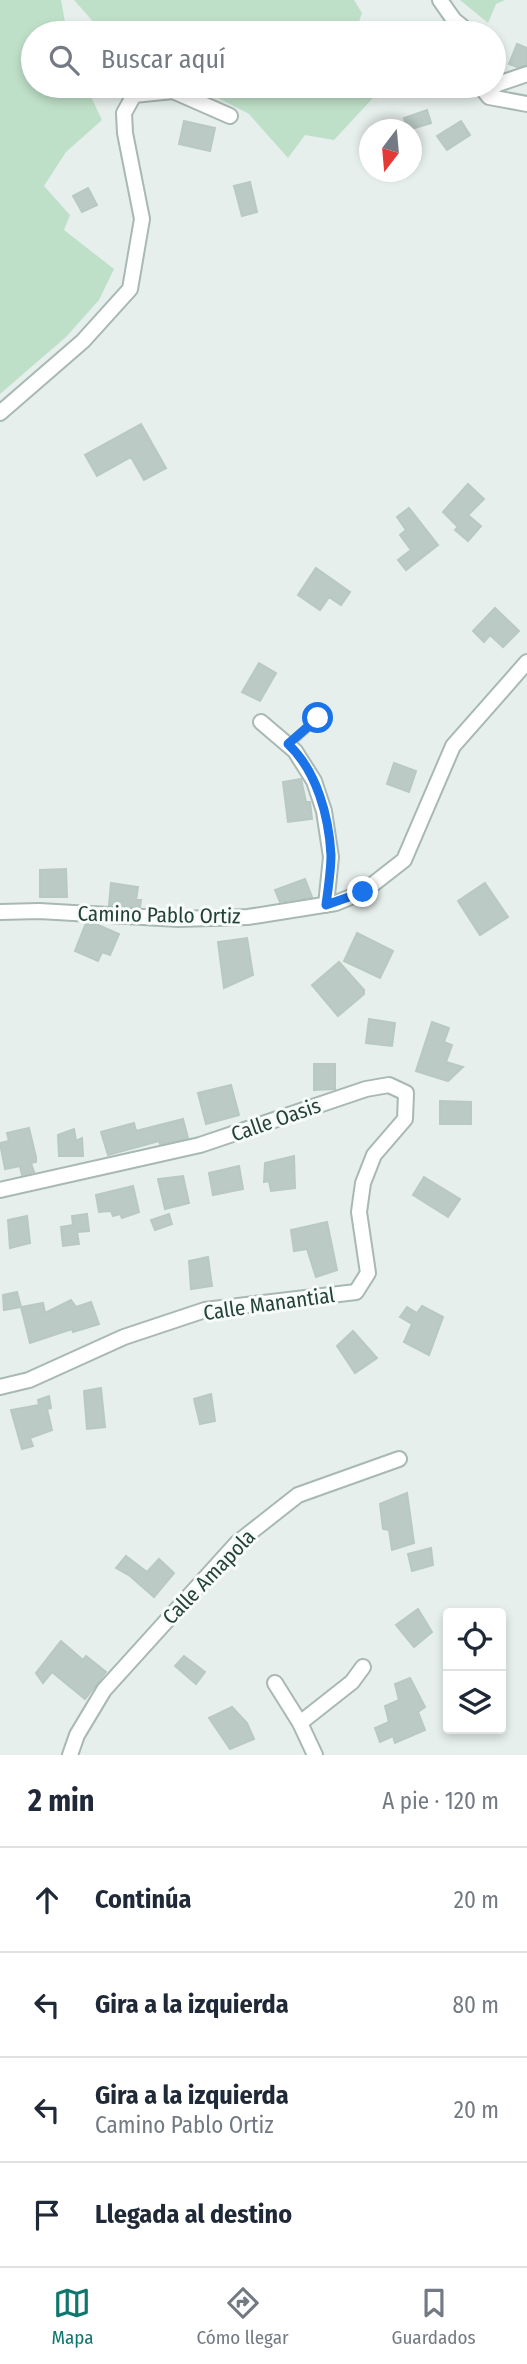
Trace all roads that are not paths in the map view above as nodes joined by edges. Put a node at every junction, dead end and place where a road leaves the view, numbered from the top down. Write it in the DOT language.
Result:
graph roads {
  1 [pos="440,0"];
  2 [pos="455,21"];
  3 [pos="527,74"];
  4 [pos="506,81"];
  5 [pos="132,98"];
  6 [pos="189,98"];
  7 [pos="494,98"];
  8 [pos="527,104"];
  9 [pos="230,116"];
  10 [pos="0,413"];
  11 [pos="527,662"];
  12 [pos="318,718"];
  13 [pos="261,722"];
  14 [pos="288,744"];
  15 [pos="326,905"];
  16 [pos="0,912"];
  17 [pos="0,1190"];
  18 [pos="361,1227"];
  19 [pos="0,1387"];
  20 [pos="399,1459"];
  21 [pos="363,1667"];
  22 [pos="275,1684"];
  23 [pos="300,1723"];
  24 [pos="70,1755"];
  25 [pos="315,1755"];
  1 -- 2 [label="street"];
  3 -- 4 [label="street"];
  5 -- 10 [label="street"];
  6 -- 9 [label="street"];
  7 -- 8 [label="street"];
  11 -- 15 [label="street, Camino Pablo Ortiz"];
  12 -- 14 [label="lane"];
  13 -- 14 [label="street"];
  14 -- 15 [label="street"];
  15 -- 16 [label="street, Camino Pablo Ortiz"];
  17 -- 18 [label="street, Calle Oasis"];
  18 -- 19 [label="street, Calle Manantial"];
  20 -- 24 [label="street, Calle Amapola"];
  21 -- 23 [label="street"];
  22 -- 23 [label="street"];
  23 -- 25 [label="street"];
}
